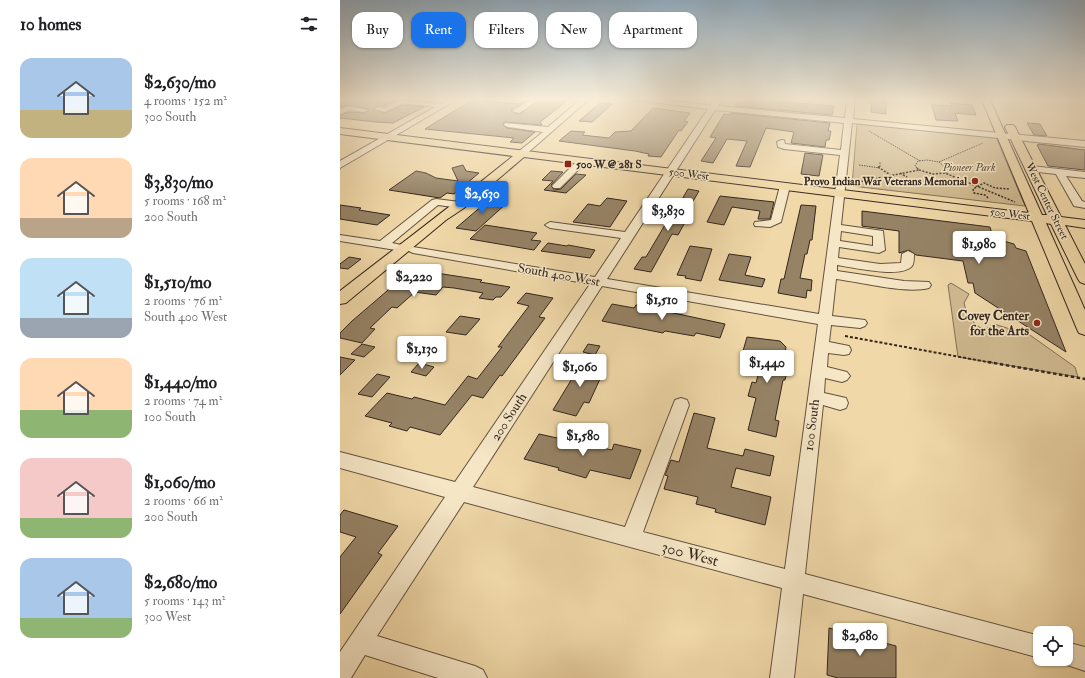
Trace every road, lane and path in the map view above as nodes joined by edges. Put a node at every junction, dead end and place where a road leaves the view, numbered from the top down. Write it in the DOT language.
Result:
graph roads {
  1 [pos="345,132"];
  2 [pos="399,132"];
  3 [pos="548,132"];
  4 [pos="698,132"];
  5 [pos="847,132"];
  6 [pos="870,132"];
  7 [pos="965,132"];
  8 [pos="1005,132"];
  9 [pos="1007,132"];
  10 [pos="1008,136"];
  11 [pos="389,137"];
  12 [pos="781,142"];
  13 [pos="984,142"];
  14 [pos="1085,144"];
  15 [pos="844,153"];
  16 [pos="521,154"];
  17 [pos="582,161"];
  18 [pos="920,161"];
  19 [pos="880,162"];
  20 [pos="939,162"];
  21 [pos="340,165"];
  22 [pos="859,165"];
  23 [pos="879,166"];
  24 [pos="1032,169"];
  25 [pos="919,170"];
  26 [pos="671,172"];
  27 [pos="1059,172"];
  28 [pos="900,173"];
  29 [pos="945,173"];
  30 [pos="892,174"];
  31 [pos="1085,175"];
  32 [pos="907,177"];
  33 [pos="858,182"];
  34 [pos="557,186"];
  35 [pos="785,186"];
  36 [pos="978,186"];
  37 [pos="1010,189"];
  38 [pos="973,192"];
  39 [pos="839,193"];
  40 [pos="974,197"];
  41 [pos="988,198"];
  42 [pos="1015,202"];
  43 [pos="460,205"];
  44 [pos="1085,205"];
  45 [pos="1037,218"];
  46 [pos="1056,220"];
  47 [pos="550,224"];
  48 [pos="759,224"];
  49 [pos="1085,224"];
  50 [pos="629,236"];
  51 [pos="340,238"];
  52 [pos="382,245"];
  53 [pos="407,249"];
  54 [pos="908,254"];
  55 [pos="830,267"];
  56 [pos="1085,280"];
  57 [pos="598,282"];
  58 [pos="925,285"];
  59 [pos="340,299"];
  60 [pos="340,311"];
  61 [pos="824,320"];
  62 [pos="860,323"];
  63 [pos="1085,329"];
  64 [pos="845,343"];
  65 [pos="821,346"];
  66 [pos="818,371"];
  67 [pos="842,376"];
  68 [pos="1085,379"];
  69 [pos="815,397"];
  70 [pos="840,403"];
  71 [pos="681,405"];
  72 [pos="340,460"];
  73 [pos="460,492"];
  74 [pos="631,538"];
  75 [pos="794,582"];
  76 [pos="360,642"];
  77 [pos="1033,645"];
  78 [pos="1073,656"];
  79 [pos="1085,659"];
  80 [pos="340,673"];
  81 [pos="475,678"];
  82 [pos="782,678"];
  1 -- 11 [label="main road, 500 West"];
  2 -- 11 [label="street"];
  3 -- 16 [label="street"];
  4 -- 26 [label="street, 200 South"];
  5 -- 15 [label="street, 100 South"];
  6 -- 18 [label="path"];
  7 -- 10 [label="street"];
  8 -- 10 [label="main road, West Center Street"];
  9 -- 10 [label="main road, West Center Street"];
  10 -- 14 [label="street"];
  10 -- 24 [label="main road, West Center Street"];
  10 -- 45 [label="main road, West Center Street"];
  11 -- 16 [label="main road, 500 West"];
  11 -- 21 [label="street"];
  12 -- 15 [label="street"];
  13 -- 20 [label="path"];
  15 -- 39 [label="street, 100 South"];
  16 -- 17 [label="main road, 500 West"];
  16 -- 43 [label="main road"];
  17 -- 26 [label="main road, 500 West"];
  17 -- 34 [label="street"];
  18 -- 20 [label="path"];
  18 -- 25 [label="path"];
  19 -- 23 [label="path"];
  20 -- 29 [label="path"];
  22 -- 23 [label="path"];
  23 -- 30 [label="path"];
  24 -- 27 [label="street"];
  24 -- 46 [label="main road, West Center Street"];
  25 -- 28 [label="path"];
  25 -- 29 [label="path"];
  26 -- 35 [label="main road, 500 West"];
  26 -- 50 [label="street, 200 South"];
  27 -- 31 [label="street"];
  27 -- 44 [label="street"];
  28 -- 30 [label="path"];
  28 -- 32 [label="path"];
  29 -- 36 [label="path"];
  30 -- 33 [label="path"];
  35 -- 39 [label="main road, 500 West"];
  35 -- 48 [label="street"];
  36 -- 37 [label="path"];
  36 -- 38 [label="path"];
  36 -- 42 [label="path"];
  38 -- 40 [label="path"];
  38 -- 41 [label="path"];
  39 -- 45 [label="main road, 500 West"];
  39 -- 55 [label="street, 100 South"];
  43 -- 52 [label="street"];
  43 -- 53 [label="main road"];
  45 -- 46 [label="main road, 500 West"];
  45 -- 63 [label="main road, West Center Street"];
  46 -- 49 [label="main road, 500 West"];
  46 -- 56 [label="main road, West Center Street"];
  47 -- 50 [label="street"];
  50 -- 57 [label="street, 200 South"];
  51 -- 52 [label="street, South 400 West"];
  52 -- 53 [label="street, South 400 West"];
  53 -- 57 [label="street, South 400 West"];
  53 -- 59 [label="main road"];
  53 -- 60 [label="main road"];
  54 -- 55 [label="street"];
  55 -- 58 [label="street"];
  55 -- 61 [label="street, 100 South"];
  57 -- 61 [label="street, South 400 West"];
  57 -- 73 [label="street, 200 South"];
  61 -- 62 [label="street, South 400 West"];
  61 -- 65 [label="street, 100 South"];
  64 -- 65 [label="street"];
  64 -- 68 [label="path"];
  65 -- 66 [label="street, 100 South"];
  66 -- 67 [label="street"];
  66 -- 69 [label="street, 100 South"];
  69 -- 70 [label="street"];
  69 -- 75 [label="street, 100 South"];
  71 -- 74 [label="street"];
  72 -- 73 [label="street, 300 West"];
  73 -- 74 [label="street, 300 West"];
  73 -- 76 [label="street, 200 South"];
  74 -- 75 [label="street, 300 West"];
  75 -- 77 [label="street, 300 West"];
  75 -- 82 [label="street, 100 South"];
  76 -- 80 [label="street, 200 South"];
  76 -- 81 [label="street"];
  78 -- 79 [label="street"];
}
